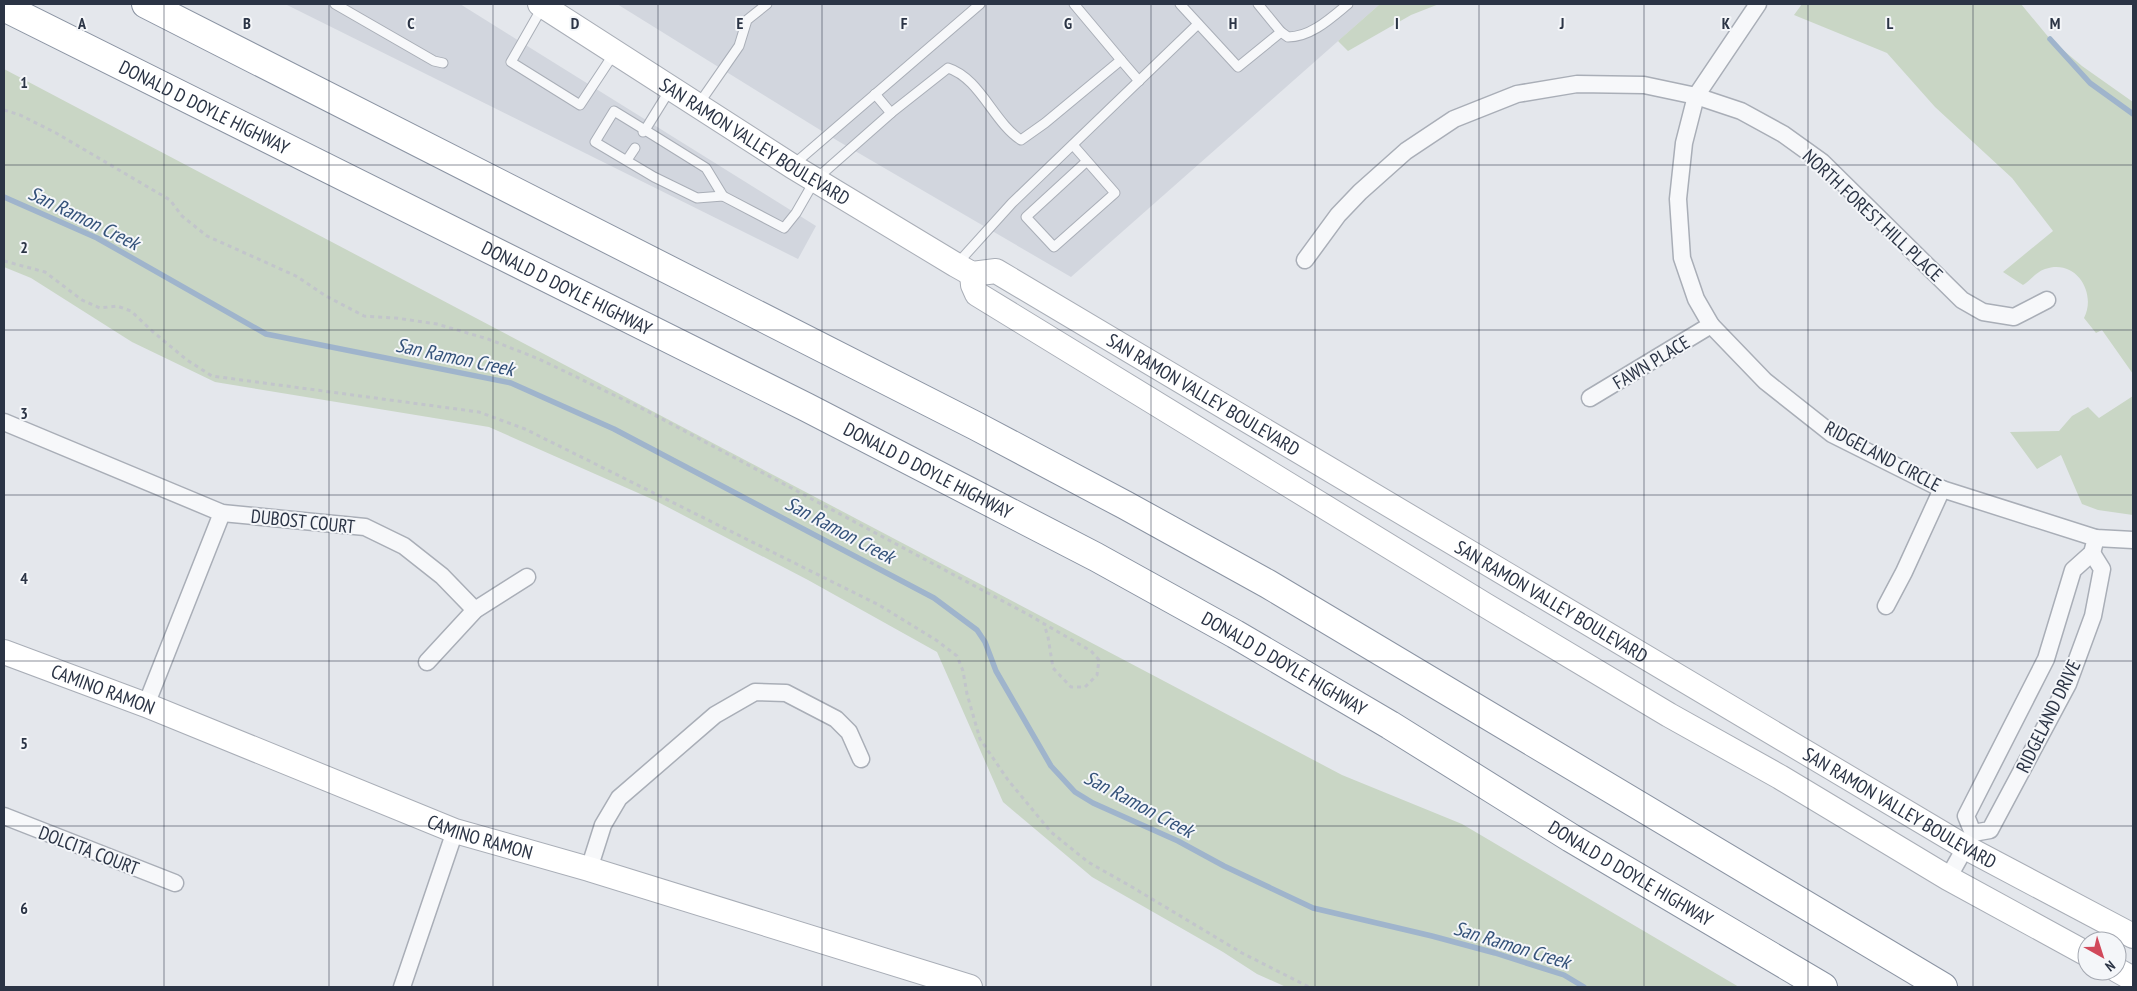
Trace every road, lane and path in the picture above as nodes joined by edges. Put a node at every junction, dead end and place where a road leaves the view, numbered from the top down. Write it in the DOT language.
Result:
graph roads {
  1 [pos="146,4"];
  2 [pos="335,4"];
  3 [pos="767,4"];
  4 [pos="980,4"];
  5 [pos="1074,4"];
  6 [pos="1180,4"];
  7 [pos="1258,4"];
  8 [pos="1348,4"];
  9 [pos="1758,4"];
  10 [pos="541,5"];
  11 [pos="4,8"];
  12 [pos="1198,24"];
  13 [pos="1281,32"];
  14 [pos="615,52"];
  15 [pos="1121,60"];
  16 [pos="443,63"];
  17 [pos="1139,81"];
  18 [pos="671,88"];
  19 [pos="875,94"];
  20 [pos="1696,96"];
  21 [pos="698,105"];
  22 [pos="4,110"];
  23 [pos="891,113"];
  24 [pos="644,131"];
  25 [pos="1073,145"];
  26 [pos="635,148"];
  27 [pos="627,160"];
  28 [pos="1087,161"];
  29 [pos="792,166"];
  30 [pos="815,180"];
  31 [pos="723,196"];
  32 [pos="1305,260"];
  33 [pos="4,261"];
  34 [pos="964,270"];
  35 [pos="2047,300"];
  36 [pos="1712,326"];
  37 [pos="1590,398"];
  38 [pos="4,422"];
  39 [pos="1942,488"];
  40 [pos="222,513"];
  41 [pos="2133,540"];
  42 [pos="2094,546"];
  43 [pos="527,577"];
  44 [pos="1886,606"];
  45 [pos="475,610"];
  46 [pos="1044,624"];
  47 [pos="4,652"];
  48 [pos="427,662"];
  49 [pos="146,705"];
  50 [pos="861,759"];
  51 [pos="4,816"];
  52 [pos="455,831"];
  53 [pos="1969,840"];
  54 [pos="589,869"];
  55 [pos="1948,878"];
  56 [pos="175,883"];
  57 [pos="2133,936"];
  58 [pos="2077,949"];
  59 [pos="402,987"];
  60 [pos="970,987"];
  61 [pos="1309,987"];
  62 [pos="1823,987"];
  63 [pos="1943,987"];
  1 -- 63 [label="highway"];
  2 -- 16 [label="lane"];
  3 -- 21 [label="lane"];
  4 -- 19 [label="lane"];
  5 -- 15 [label="lane"];
  6 -- 12 [label="lane"];
  7 -- 13 [label="lane"];
  8 -- 13 [label="lane"];
  9 -- 20 [label="street, RIDGELAND CIRCLE"];
  10 -- 14 [label="main road, SAN RAMON VALLEY BOULEVARD"];
  10 -- 14 [label="lane"];
  11 -- 62 [label="highway, DONALD D DOYLE HIGHWAY"];
  12 -- 13 [label="lane"];
  12 -- 17 [label="lane"];
  14 -- 18 [label="main road, SAN RAMON VALLEY BOULEVARD"];
  15 -- 17 [label="lane"];
  15 -- 23 [label="lane"];
  17 -- 25 [label="lane"];
  18 -- 21 [label="main road, SAN RAMON VALLEY BOULEVARD"];
  18 -- 24 [label="lane"];
  19 -- 23 [label="lane"];
  19 -- 29 [label="lane"];
  20 -- 32 [label="street, NORTH FOREST HILL PLACE"];
  20 -- 35 [label="street, NORTH FOREST HILL PLACE"];
  20 -- 36 [label="street, RIDGELAND CIRCLE"];
  21 -- 29 [label="main road, SAN RAMON VALLEY BOULEVARD"];
  22 -- 46 [label="path"];
  23 -- 30 [label="lane"];
  24 -- 27 [label="lane"];
  24 -- 31 [label="lane"];
  25 -- 28 [label="lane"];
  25 -- 34 [label="lane"];
  26 -- 27 [label="lane"];
  27 -- 31 [label="lane"];
  28 -- 28 [label="lane"];
  29 -- 30 [label="main road, SAN RAMON VALLEY BOULEVARD"];
  30 -- 31 [label="lane"];
  30 -- 34 [label="main road, SAN RAMON VALLEY BOULEVARD"];
  33 -- 61 [label="path"];
  34 -- 53 [label="main road, SAN RAMON VALLEY BOULEVARD"];
  34 -- 55 [label="main road, SAN RAMON VALLEY BOULEVARD"];
  36 -- 37 [label="street, FAWN PLACE"];
  36 -- 39 [label="street, RIDGELAND CIRCLE"];
  38 -- 40 [label="street, DUBOST COURT"];
  39 -- 42 [label="street, RIDGELAND CIRCLE"];
  39 -- 44 [label="street"];
  40 -- 45 [label="street, DUBOST COURT"];
  40 -- 49 [label="street"];
  41 -- 42 [label="street, RIDGELAND CIRCLE"];
  42 -- 53 [label="street, RIDGELAND DRIVE"];
  42 -- 53 [label="street, RIDGELAND DRIVE"];
  43 -- 45 [label="street"];
  45 -- 48 [label="street"];
  46 -- 46 [label="path"];
  47 -- 49 [label="main road, CAMINO RAMON"];
  49 -- 52 [label="main road, CAMINO RAMON"];
  50 -- 54 [label="street"];
  51 -- 56 [label="street, DOLCITA COURT"];
  52 -- 54 [label="main road, CAMINO RAMON"];
  52 -- 59 [label="street"];
  53 -- 55 [label="street"];
  53 -- 57 [label="main road, SAN RAMON VALLEY BOULEVARD"];
  54 -- 60 [label="main road, CAMINO RAMON"];
  55 -- 58 [label="main road, SAN RAMON VALLEY BOULEVARD"];
}
